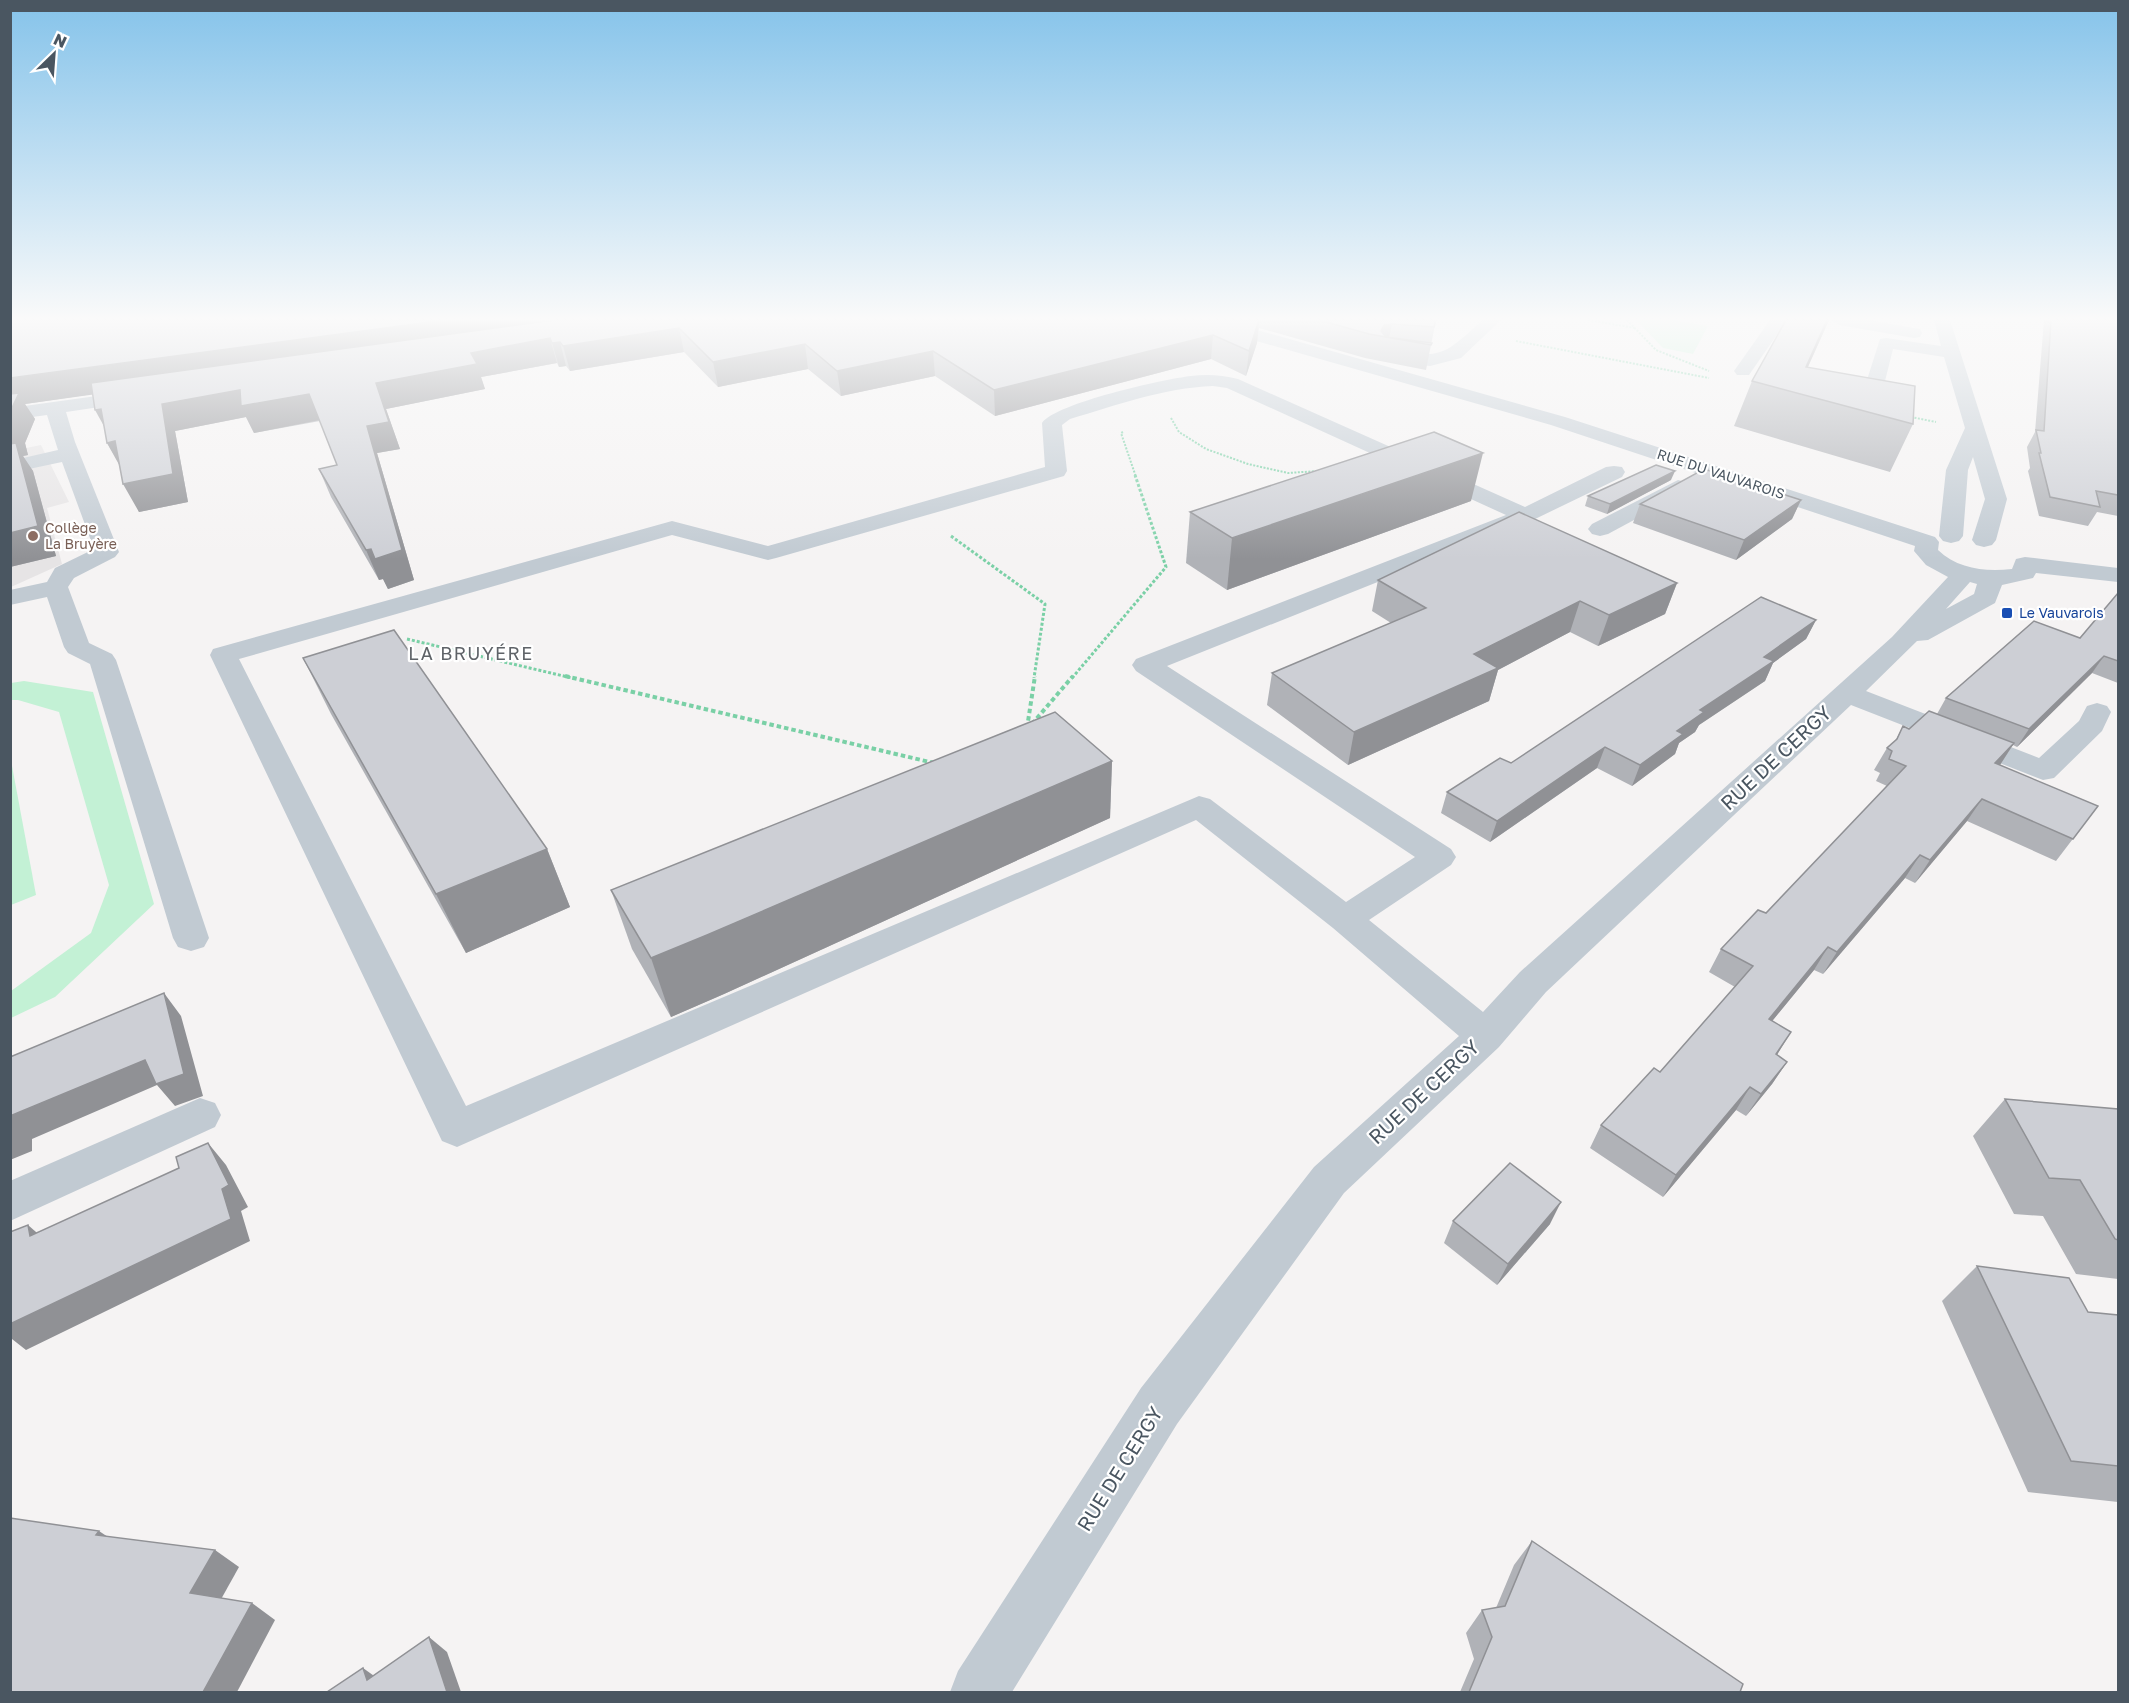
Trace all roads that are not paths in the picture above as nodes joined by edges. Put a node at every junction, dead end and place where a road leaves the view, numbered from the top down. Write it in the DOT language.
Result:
graph roads {
  1 [pos="117,399"];
  2 [pos="1117,399"];
  3 [pos="1268,399"];
  4 [pos="1484,399"];
  5 [pos="1870,399"];
  6 [pos="1965,399"];
  7 [pos="1869,405"];
  8 [pos="55,408"];
  9 [pos="10,414"];
  10 [pos="1974,429"];
  11 [pos="70,454"];
  12 [pos="10,467"];
  13 [pos="1709,471"];
  14 [pos="1614,472"];
  15 [pos="1525,515"];
  16 [pos="1600,529"];
  17 [pos="1951,536"];
  18 [pos="1984,540"];
  19 [pos="1927,542"];
  20 [pos="2025,564"];
  21 [pos="1965,573"];
  22 [pos="2118,575"];
  23 [pos="1991,578"];
  24 [pos="56,587"];
  25 [pos="10,598"];
  26 [pos="1901,643"];
  27 [pos="1846,693"];
  28 [pos="2097,712"];
  29 [pos="1345,919"];
  30 [pos="192,938"];
  31 [pos="1485,1036"];
  32 [pos="200,1115"];
  33 [pos="10,1202"];
  34 [pos="979,1692"];
  1 -- 8 [label="street"];
  2 -- 29 [label="street"];
  3 -- 15 [label="street"];
  4 -- 13 [label="street, RUE DU VAUVAROIS"];
  5 -- 7 [label="street"];
  6 -- 10 [label="street"];
  8 -- 9 [label="street"];
  8 -- 11 [label="street"];
  10 -- 17 [label="street"];
  10 -- 18 [label="street"];
  11 -- 12 [label="street"];
  11 -- 24 [label="street"];
  13 -- 16 [label="street"];
  13 -- 19 [label="street, RUE DU VAUVAROIS"];
  14 -- 15 [label="street"];
  15 -- 29 [label="street"];
  17 -- 18 [label="street"];
  17 -- 19 [label="street"];
  18 -- 20 [label="street"];
  19 -- 21 [label="street"];
  20 -- 22 [label="street"];
  20 -- 23 [label="street"];
  21 -- 23 [label="street"];
  21 -- 26 [label="street, RUE DE CERGY"];
  23 -- 26 [label="street"];
  24 -- 25 [label="street"];
  24 -- 30 [label="street"];
  26 -- 27 [label="street, RUE DE CERGY"];
  27 -- 28 [label="street"];
  27 -- 31 [label="street, RUE DE CERGY"];
  29 -- 31 [label="street"];
  31 -- 34 [label="street, RUE DE CERGY"];
  32 -- 33 [label="street"];
}
